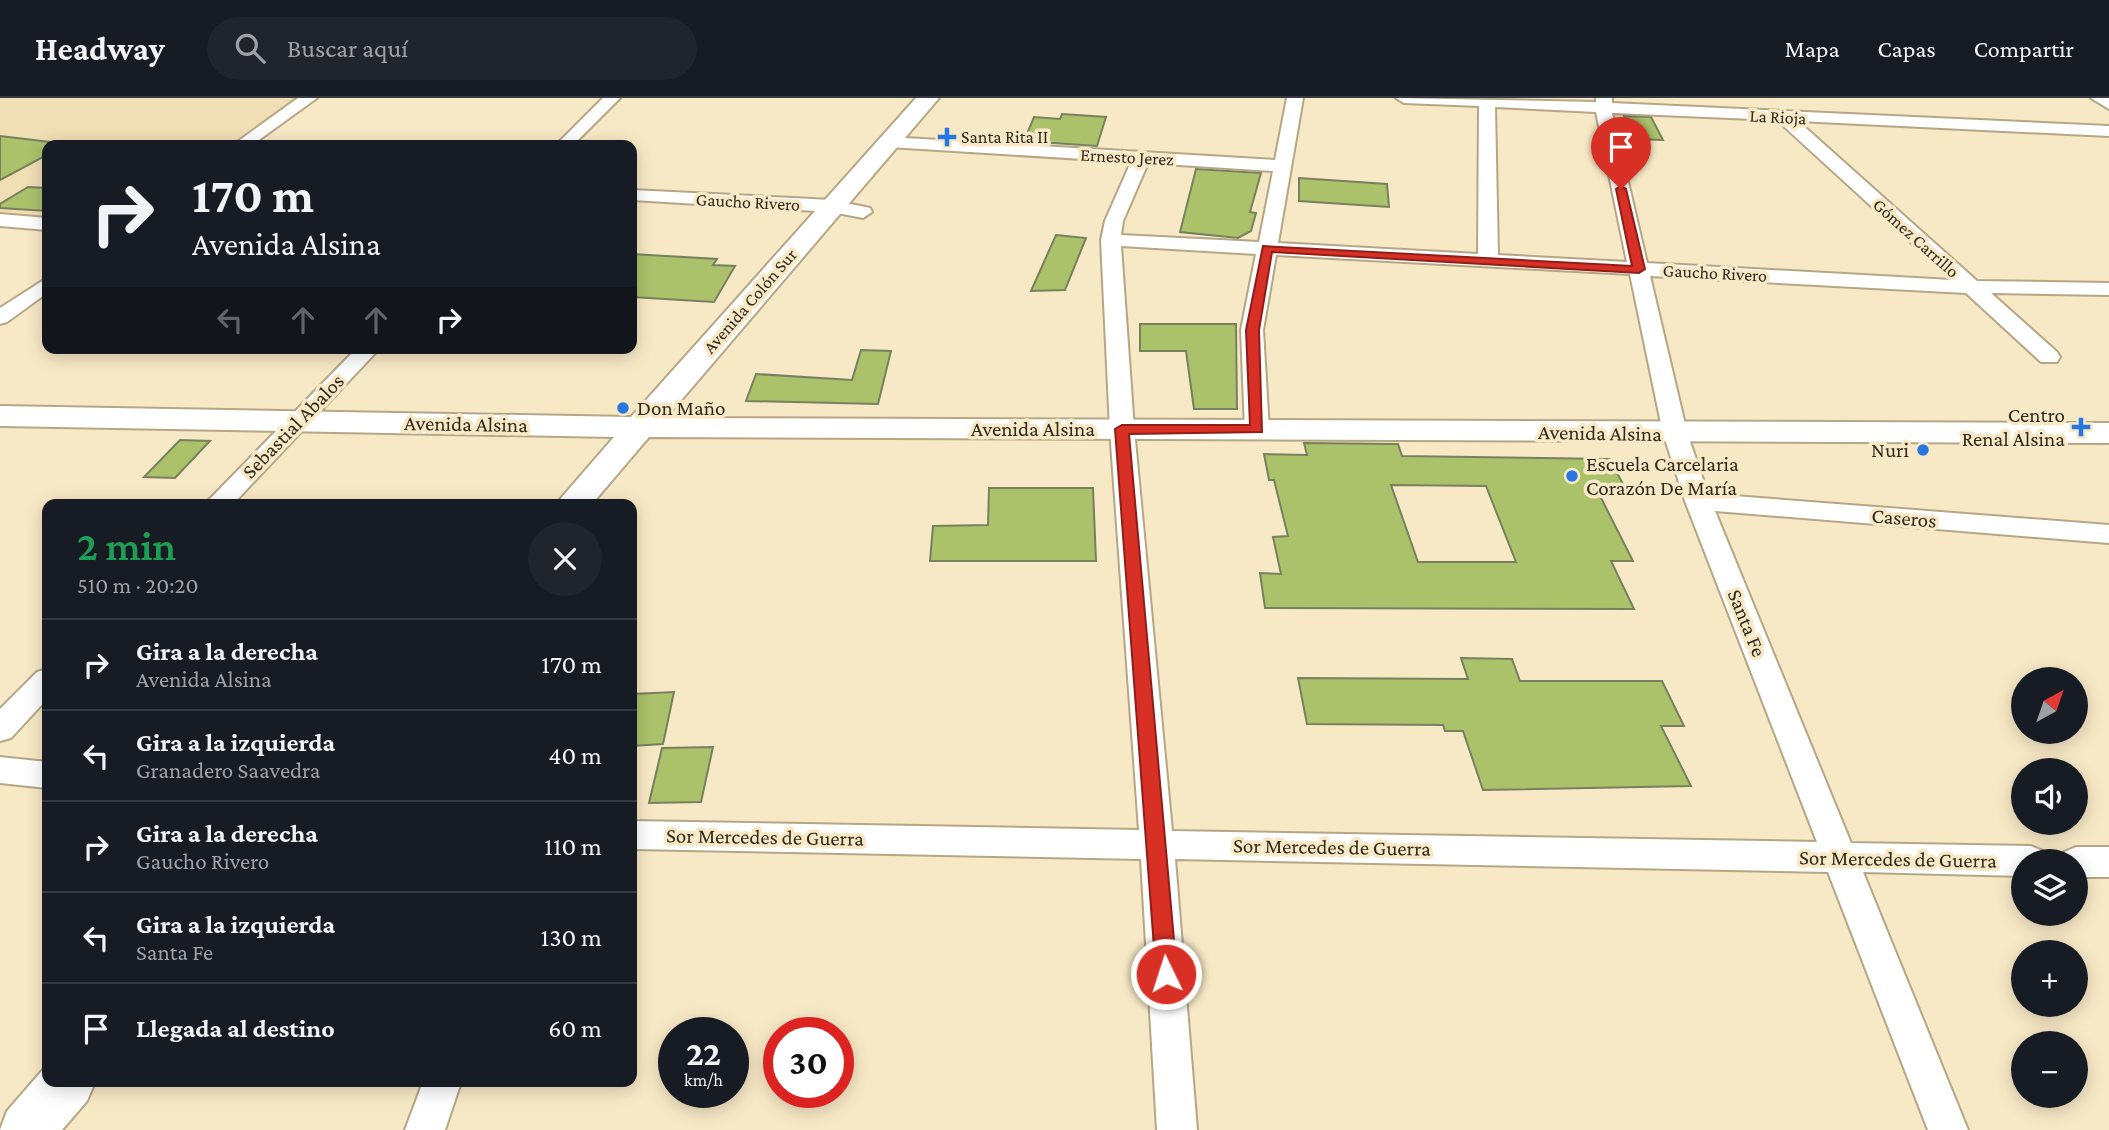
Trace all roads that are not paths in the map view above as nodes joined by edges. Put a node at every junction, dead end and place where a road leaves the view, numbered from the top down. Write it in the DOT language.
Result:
graph roads {
  1 [pos="309,98"];
  2 [pos="612,98"];
  3 [pos="928,98"];
  4 [pos="1295,98"];
  5 [pos="1404,98"];
  6 [pos="2102,98"];
  7 [pos="1432,99"];
  8 [pos="1487,102"];
  9 [pos="2109,102"];
  10 [pos="1604,103"];
  11 [pos="1783,117"];
  12 [pos="2109,131"];
  13 [pos="248,140"];
  14 [pos="569,140"];
  15 [pos="889,142"];
  16 [pos="1141,159"];
  17 [pos="1281,166"];
  18 [pos="637,195"];
  19 [pos="832,206"];
  20 [pos="863,212"];
  21 [pos="0,220"];
  22 [pos="42,224"];
  23 [pos="1111,240"];
  24 [pos="1267,248"];
  25 [pos="1488,258"];
  26 [pos="1639,269"];
  27 [pos="1969,287"];
  28 [pos="42,288"];
  29 [pos="2109,289"];
  30 [pos="20,303"];
  31 [pos="42,305"];
  32 [pos="0,318"];
  33 [pos="363,354"];
  34 [pos="2049,357"];
  35 [pos="0,416"];
  36 [pos="299,420"];
  37 [pos="640,427"];
  38 [pos="1122,429"];
  39 [pos="1257,429"];
  40 [pos="1675,433"];
  41 [pos="2107,435"];
  42 [pos="223,499"];
  43 [pos="577,499"];
  44 [pos="1698,501"];
  45 [pos="2109,534"];
  46 [pos="42,685"];
  47 [pos="0,729"];
  48 [pos="0,770"];
  49 [pos="42,774"];
  50 [pos="637,835"];
  51 [pos="1157,843"];
  52 [pos="1841,858"];
  53 [pos="2011,861"];
  54 [pos="2088,862"];
  55 [pos="2109,862"];
  56 [pos="64,1087"];
  57 [pos="440,1087"];
  58 [pos="26,1130"];
  59 [pos="425,1130"];
  60 [pos="1177,1130"];
  61 [pos="1948,1130"];
  1 -- 13 [label="street"];
  2 -- 14 [label="street"];
  3 -- 15 [label="main road, Avenida Colón Sur"];
  4 -- 17 [label="street"];
  5 -- 7 [label="street, La Rioja"];
  6 -- 9 [label="main road"];
  7 -- 8 [label="street, La Rioja"];
  8 -- 10 [label="street, La Rioja"];
  8 -- 25 [label="street"];
  10 -- 11 [label="street, La Rioja"];
  10 -- 26 [label="street, Santa Fe"];
  11 -- 12 [label="street, La Rioja"];
  11 -- 27 [label="street, Gómez Carrillo"];
  15 -- 16 [label="street, Ernesto Jerez"];
  15 -- 19 [label="main road, Avenida Colón Sur"];
  16 -- 17 [label="street, Ernesto Jerez"];
  16 -- 23 [label="street"];
  17 -- 24 [label="street"];
  18 -- 19 [label="street, Gaucho Rivero"];
  19 -- 20 [label="street, Gaucho Rivero"];
  19 -- 37 [label="main road, Avenida Colón Sur"];
  21 -- 22 [label="street"];
  23 -- 24 [label="street, Gaucho Rivero"];
  23 -- 38 [label="street"];
  24 -- 25 [label="street, Gaucho Rivero"];
  24 -- 39 [label="street"];
  25 -- 26 [label="street, Gaucho Rivero"];
  26 -- 27 [label="street, Gaucho Rivero"];
  26 -- 40 [label="street, Santa Fe"];
  27 -- 29 [label="street, Gaucho Rivero"];
  27 -- 34 [label="street, Gómez Carrillo"];
  28 -- 30 [label="street"];
  30 -- 31 [label="street"];
  30 -- 32 [label="street"];
  33 -- 36 [label="street, Sebastial Abalos"];
  35 -- 36 [label="main road, Avenida Alsina"];
  36 -- 37 [label="main road, Avenida Alsina"];
  36 -- 42 [label="street, Sebastial Abalos"];
  37 -- 38 [label="main road, Avenida Alsina"];
  37 -- 43 [label="main road, Avenida Colón Sur"];
  38 -- 39 [label="main road, Avenida Alsina"];
  38 -- 51 [label="street"];
  39 -- 40 [label="main road, Avenida Alsina"];
  40 -- 41 [label="main road, Avenida Alsina"];
  40 -- 44 [label="street, Santa Fe"];
  44 -- 45 [label="street, Caseros"];
  44 -- 52 [label="street, Santa Fe"];
  46 -- 47 [label="street"];
  48 -- 49 [label="street"];
  50 -- 51 [label="street, Sor Mercedes de Guerra"];
  51 -- 52 [label="street, Sor Mercedes de Guerra"];
  51 -- 60 [label="street"];
  52 -- 53 [label="street, Sor Mercedes de Guerra"];
  52 -- 61 [label="street, Santa Fe"];
  54 -- 55 [label="street"];
  56 -- 58 [label="main road"];
  57 -- 59 [label="street"];
}
